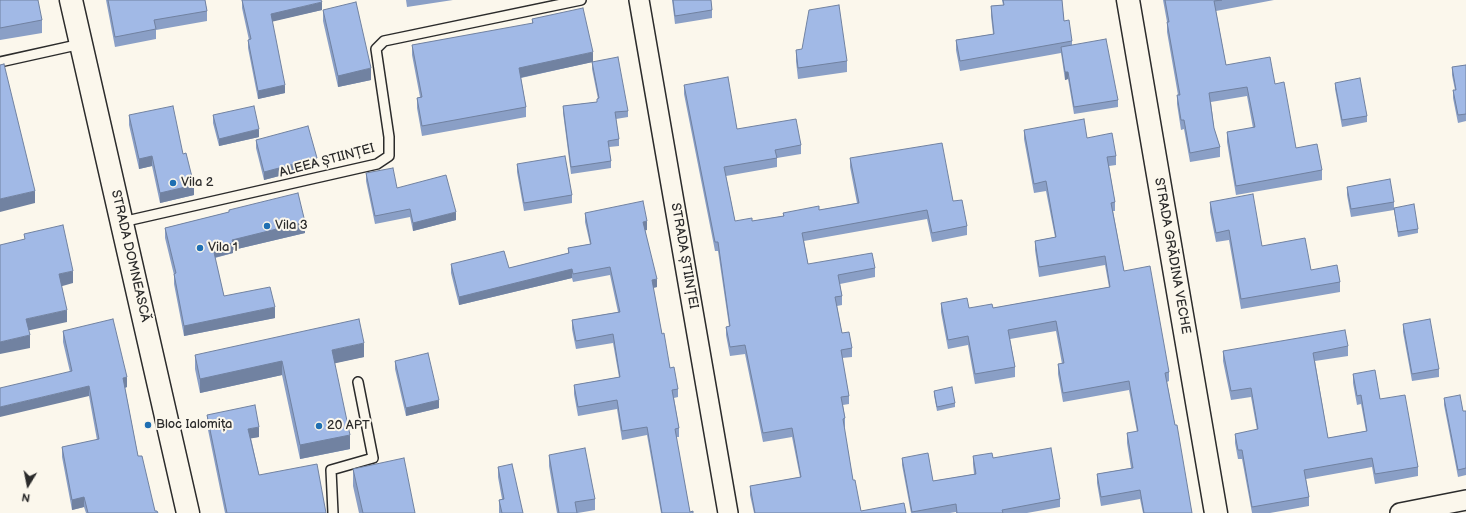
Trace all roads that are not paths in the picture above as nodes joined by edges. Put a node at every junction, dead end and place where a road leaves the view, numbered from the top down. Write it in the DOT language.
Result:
graph roads {
  1 [pos="71,0"];
  2 [pos="581,0"];
  3 [pos="639,0"];
  4 [pos="1128,0"];
  5 [pos="81,44"];
  6 [pos="0,62"];
  7 [pos="122,222"];
  8 [pos="358,382"];
  9 [pos="1466,500"];
  10 [pos="188,513"];
  11 [pos="333,513"];
  12 [pos="728,513"];
  13 [pos="1216,513"];
  14 [pos="1400,513"];
  1 -- 5 [label="main road, STRADA DOMNEASCĂ"];
  2 -- 7 [label="lane, ALEEA ȘTIINȚEI"];
  3 -- 12 [label="street, STRADA ȘTIINȚEI"];
  4 -- 13 [label="main road, STRADA GRĂDINA VECHE"];
  5 -- 6 [label="lane"];
  5 -- 7 [label="main road, STRADA DOMNEASCĂ"];
  7 -- 10 [label="main road, STRADA DOMNEASCĂ"];
  8 -- 11 [label="lane"];
  9 -- 14 [label="street"];
}
